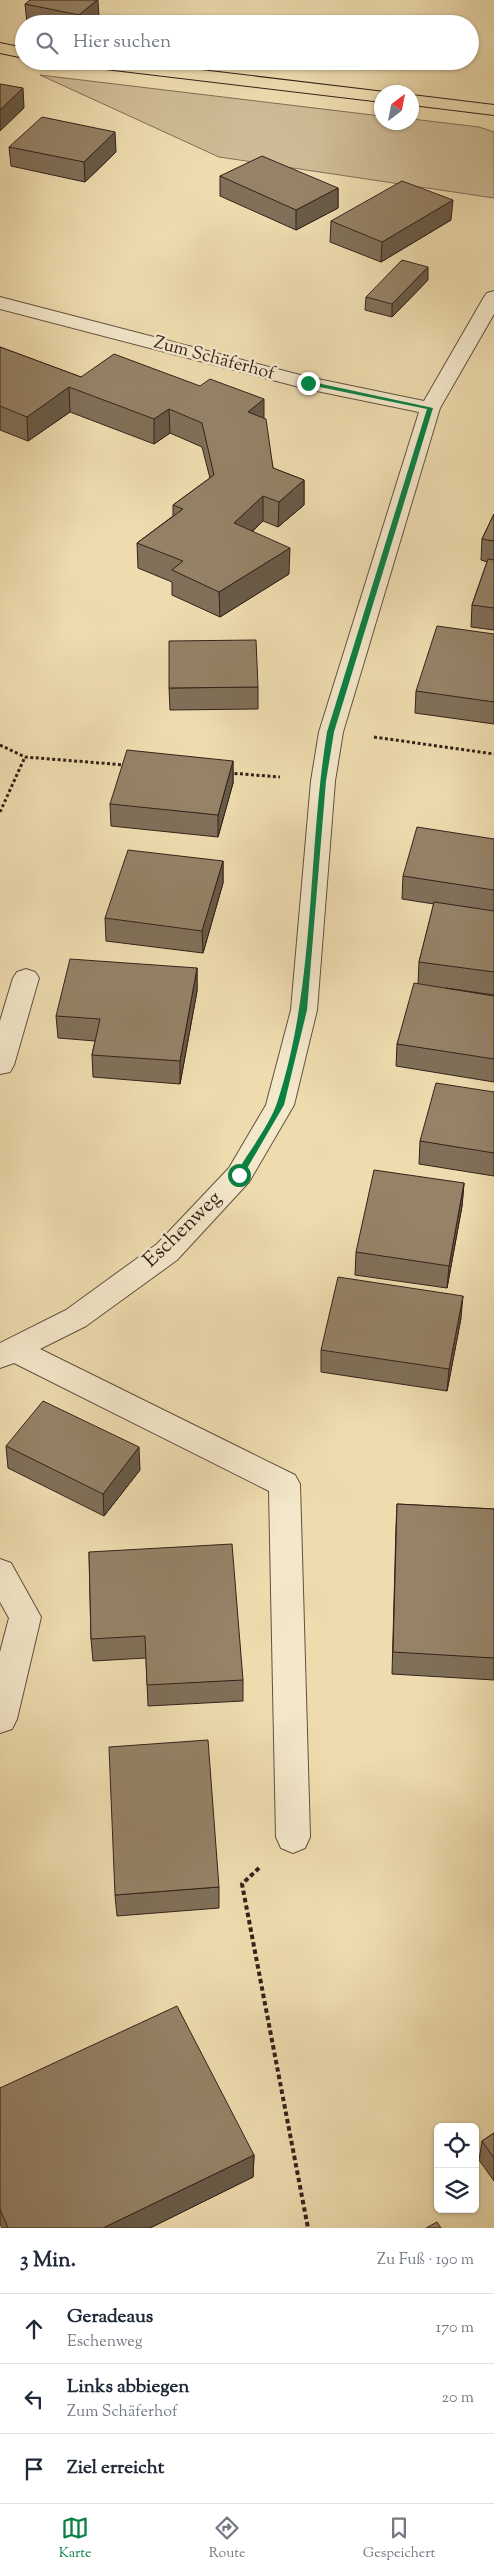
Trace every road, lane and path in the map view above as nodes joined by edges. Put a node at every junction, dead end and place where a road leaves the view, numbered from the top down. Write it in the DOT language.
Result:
graph roads {
  1 [pos="0,48"];
  2 [pos="15,51"];
  3 [pos="156,70"];
  4 [pos="374,96"];
  5 [pos="419,101"];
  6 [pos="494,110"];
  7 [pos="494,297"];
  8 [pos="0,303"];
  9 [pos="430,408"];
  10 [pos="331,732"];
  11 [pos="0,745"];
  12 [pos="494,754"];
  13 [pos="25,757"];
  14 [pos="134,766"];
  15 [pos="224,773"];
  16 [pos="323,781"];
  17 [pos="0,812"];
  18 [pos="26,978"];
  19 [pos="0,1065"];
  20 [pos="7,1352"];
  21 [pos="0,1572"];
  22 [pos="0,1719"];
  23 [pos="293,1837"];
  24 [pos="308,2228"];
  1 -- 2 [label="main road"];
  3 -- 4 [label="main road"];
  5 -- 6 [label="main road"];
  7 -- 9 [label="street, Eschenweg"];
  8 -- 9 [label="street, Zum Schäferhof"];
  9 -- 10 [label="street, Eschenweg"];
  10 -- 12 [label="path"];
  10 -- 16 [label="street, Eschenweg"];
  11 -- 13 [label="path"];
  13 -- 14 [label="path"];
  13 -- 17 [label="path"];
  15 -- 16 [label="path"];
  16 -- 20 [label="street, Eschenweg"];
  18 -- 19 [label="street"];
  20 -- 23 [label="street"];
  21 -- 22 [label="street"];
  23 -- 24 [label="path"];
}
